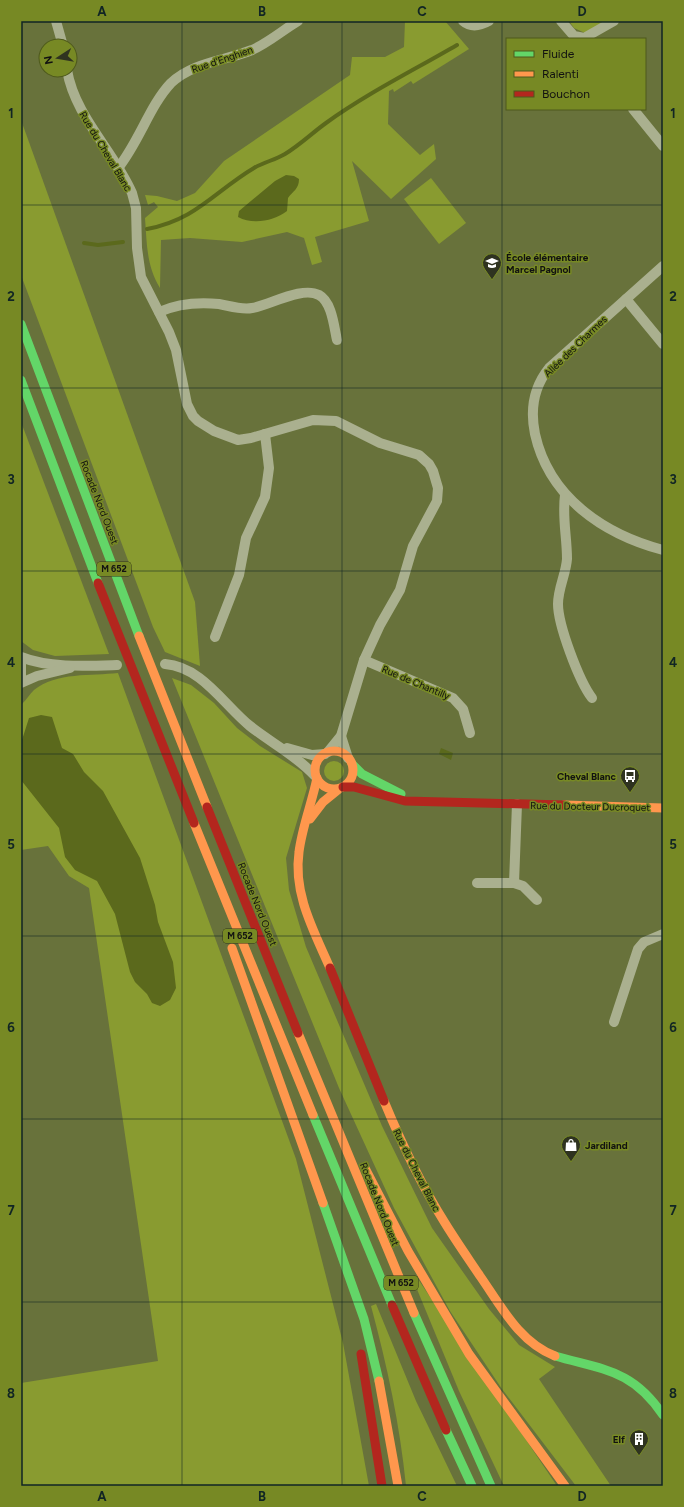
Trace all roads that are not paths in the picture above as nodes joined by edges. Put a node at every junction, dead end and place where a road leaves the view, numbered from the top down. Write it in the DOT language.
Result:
graph roads {
  1 [pos="56,21"];
  2 [pos="298,21"];
  3 [pos="463,21"];
  4 [pos="489,21"];
  5 [pos="561,21"];
  6 [pos="614,21"];
  7 [pos="61,38"];
  8 [pos="589,38"];
  9 [pos="69,78"];
  10 [pos="634,110"];
  11 [pos="663,146"];
  12 [pos="118,168"];
  13 [pos="663,266"];
  14 [pos="626,299"];
  15 [pos="159,312"];
  16 [pos="21,324"];
  17 [pos="337,340"];
  18 [pos="663,344"];
  19 [pos="21,380"];
  20 [pos="265,434"];
  21 [pos="565,495"];
  22 [pos="663,550"];
  23 [pos="216,637"];
  24 [pos="21,657"];
  25 [pos="364,660"];
  26 [pos="21,664"];
  27 [pos="165,664"];
  28 [pos="116,665"];
  29 [pos="84,666"];
  30 [pos="21,676"];
  31 [pos="21,683"];
  32 [pos="139,687"];
  33 [pos="592,698"];
  34 [pos="470,733"];
  35 [pos="341,736"];
  36 [pos="280,746"];
  37 [pos="326,753"];
  38 [pos="350,761"];
  39 [pos="316,777"];
  40 [pos="341,788"];
  41 [pos="427,801"];
  42 [pos="517,804"];
  43 [pos="663,808"];
  44 [pos="302,832"];
  45 [pos="477,882"];
  46 [pos="514,883"];
  47 [pos="212,893"];
  48 [pos="537,900"];
  49 [pos="663,934"];
  50 [pos="228,936"];
  51 [pos="614,1022"];
  52 [pos="317,1078"];
  53 [pos="294,1122"];
  54 [pos="352,1316"];
  55 [pos="358,1342"];
  56 [pos="663,1415"];
  57 [pos="382,1486"];
  58 [pos="398,1486"];
  59 [pos="472,1486"];
  60 [pos="491,1486"];
  61 [pos="565,1486"];
  1 -- 7 [label="street"];
  2 -- 12 [label="street, Rue d'Enghien"];
  3 -- 4 [label="street"];
  5 -- 8 [label="street"];
  6 -- 8 [label="street"];
  9 -- 12 [label="street, Rue du Cheval Blanc"];
  10 -- 11 [label="street"];
  12 -- 15 [label="street, Rue du Cheval Blanc"];
  13 -- 14 [label="street, Allée des Charmes"];
  14 -- 18 [label="street"];
  14 -- 21 [label="street, Allée des Charmes"];
  15 -- 17 [label="street"];
  15 -- 20 [label="street, Rue du Cheval Blanc"];
  16 -- 52 [label="main road, Rocade Nord Ouest / M 652"];
  19 -- 32 [label="main road, M 652"];
  20 -- 23 [label="street"];
  20 -- 25 [label="street, Rue du Cheval Blanc"];
  21 -- 22 [label="street, Allée des Charmes"];
  21 -- 33 [label="street"];
  24 -- 29 [label="street"];
  25 -- 34 [label="street, Rue de Chantilly"];
  25 -- 35 [label="street, Rue du Cheval Blanc"];
  26 -- 30 [label="street"];
  27 -- 36 [label="street"];
  28 -- 29 [label="street"];
  29 -- 31 [label="street"];
  32 -- 47 [label="main road"];
  32 -- 59 [label="main road, M 652"];
  35 -- 37 [label="street, Rue du Cheval Blanc"];
  35 -- 38 [label="street"];
  36 -- 37 [label="street"];
  36 -- 39 [label="street"];
  37 -- 38 [label="main road"];
  37 -- 39 [label="main road"];
  38 -- 40 [label="main road"];
  38 -- 41 [label="main road, Rue du Docteur Ducroquet"];
  39 -- 40 [label="main road"];
  39 -- 44 [label="main road, Rue du Cheval Blanc"];
  40 -- 41 [label="main road, Rue du Docteur Ducroquet"];
  40 -- 44 [label="main road, Rue du Cheval Blanc"];
  41 -- 42 [label="main road, Rue du Docteur Ducroquet"];
  42 -- 43 [label="main road, Rue du Docteur Ducroquet"];
  42 -- 46 [label="street, Rue du Docteur Ducroquet"];
  44 -- 56 [label="main road, Rue du Cheval Blanc"];
  45 -- 46 [label="street"];
  46 -- 48 [label="street"];
  49 -- 51 [label="street"];
  50 -- 53 [label="main road"];
  52 -- 60 [label="main road, Rocade Nord Ouest / M 652"];
  52 -- 61 [label="main road"];
  53 -- 54 [label="main road"];
  53 -- 58 [label="main road"];
  55 -- 57 [label="main road"];
}
